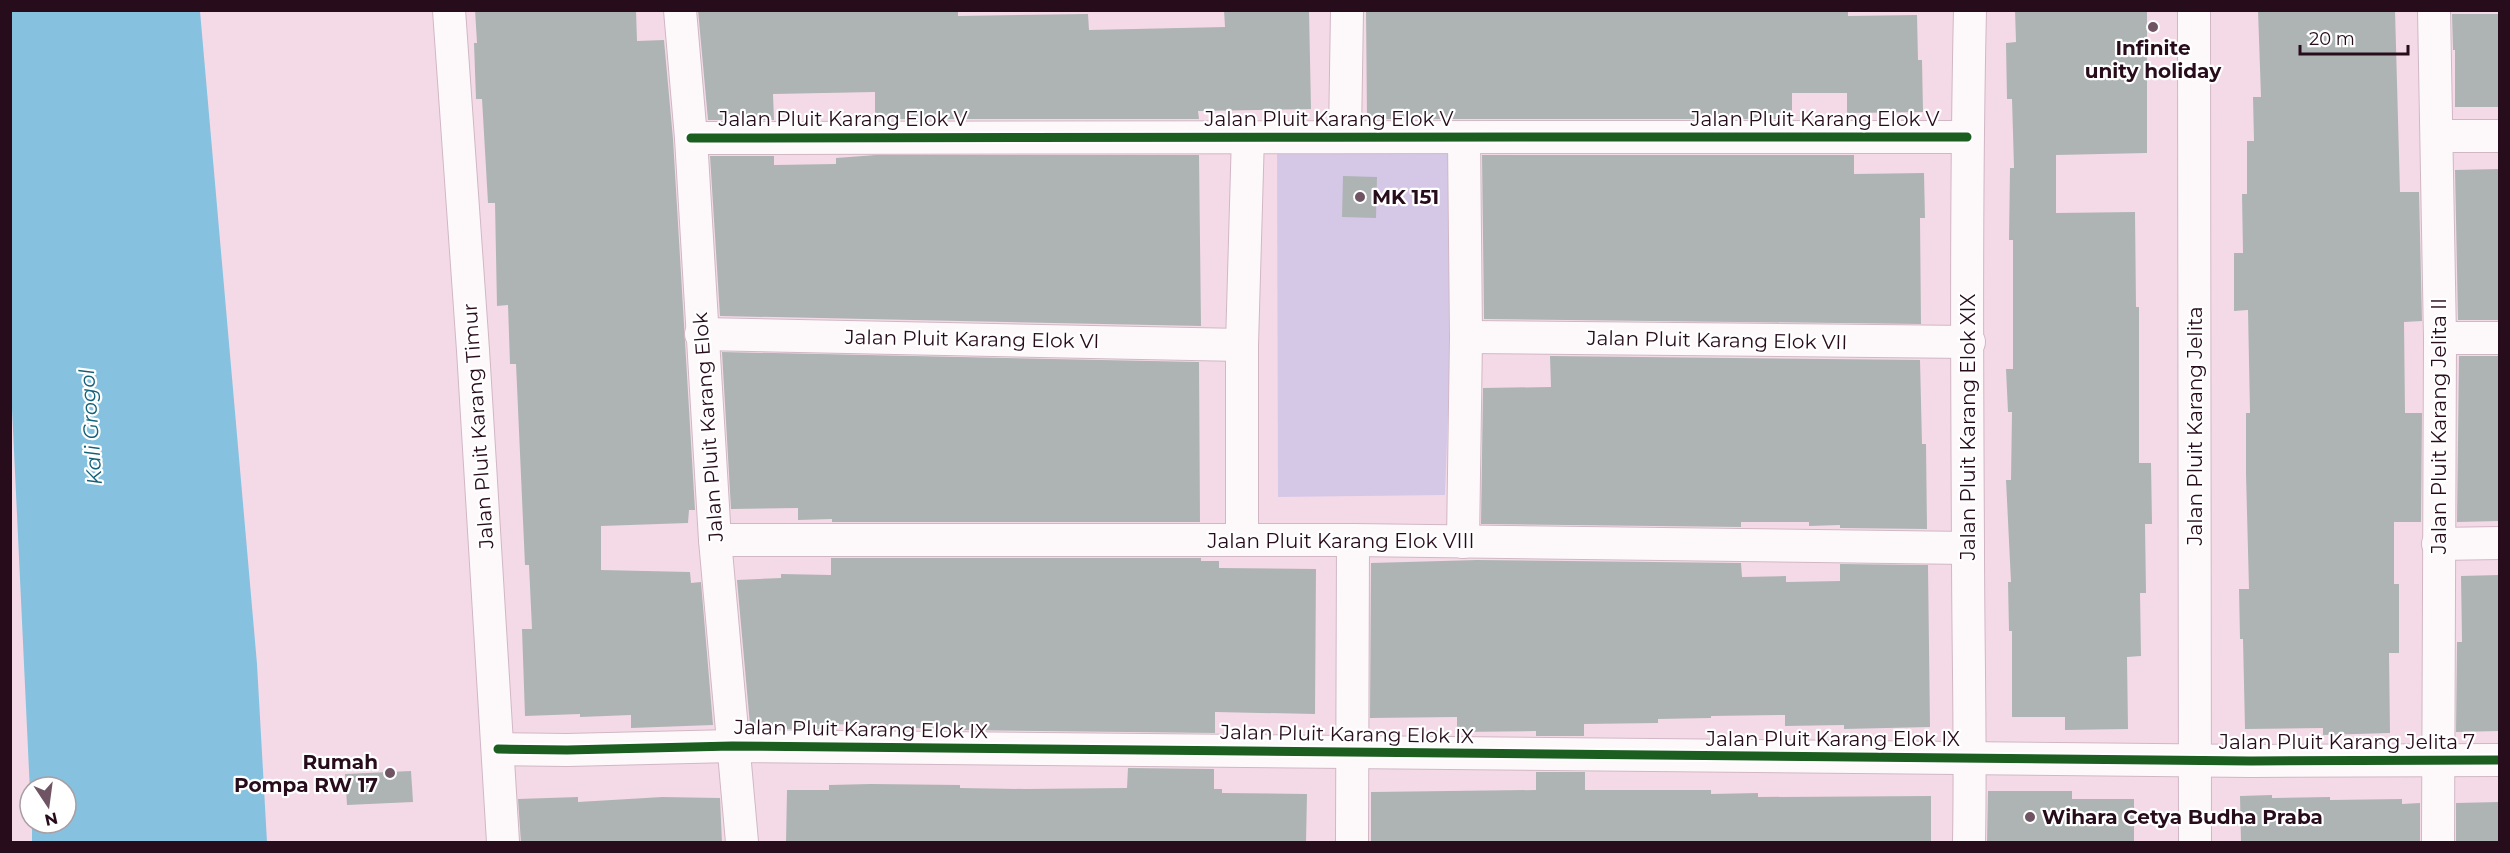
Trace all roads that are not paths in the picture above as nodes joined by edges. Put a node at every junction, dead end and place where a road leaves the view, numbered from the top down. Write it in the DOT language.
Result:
graph roads {
  1 [pos="449,10"];
  2 [pos="680,10"];
  3 [pos="1347,10"];
  4 [pos="1970,10"];
  5 [pos="2194,10"];
  6 [pos="2434,10"];
  7 [pos="1248,135"];
  8 [pos="1345,135"];
  9 [pos="2438,136"];
  10 [pos="2499,136"];
  11 [pos="1967,137"];
  12 [pos="691,138"];
  13 [pos="1464,138"];
  14 [pos="701,333"];
  15 [pos="1466,338"];
  16 [pos="2440,338"];
  17 [pos="2499,338"];
  18 [pos="1969,342"];
  19 [pos="1242,345"];
  20 [pos="715,540"];
  21 [pos="1242,540"];
  22 [pos="1353,540"];
  23 [pos="1463,542"];
  24 [pos="2438,543"];
  25 [pos="2499,543"];
  26 [pos="1968,548"];
  27 [pos="732,746"];
  28 [pos="498,749"];
  29 [pos="1352,753"];
  30 [pos="1971,758"];
  31 [pos="2195,759"];
  32 [pos="2438,760"];
  33 [pos="2499,760"];
  34 [pos="503,843"];
  35 [pos="742,843"];
  36 [pos="1352,843"];
  37 [pos="1969,843"];
  38 [pos="2195,843"];
  39 [pos="2438,843"];
  1 -- 28 [label="street, Jalan Pluit Karang Timur"];
  2 -- 12 [label="street, Jalan Pluit Karang Elok"];
  3 -- 8 [label="street, Jalan Pluit Karang Elok V"];
  4 -- 11 [label="street, Jalan Pluit Karang Elok XIX"];
  5 -- 31 [label="street, Jalan Pluit Karang Jelita"];
  6 -- 9 [label="street, Jalan Pluit Karang Jelita II"];
  7 -- 8 [label="street, Jalan Pluit Karang Elok V"];
  7 -- 12 [label="street, Jalan Pluit Karang Elok V"];
  7 -- 19 [label="street"];
  8 -- 13 [label="street, Jalan Pluit Karang Elok V"];
  9 -- 10 [label="street"];
  9 -- 16 [label="street, Jalan Pluit Karang Jelita II"];
  11 -- 13 [label="street, Jalan Pluit Karang Elok V"];
  11 -- 18 [label="street, Jalan Pluit Karang Elok XIX"];
  12 -- 14 [label="street, Jalan Pluit Karang Elok"];
  13 -- 15 [label="street"];
  14 -- 19 [label="street, Jalan Pluit Karang Elok VI"];
  14 -- 20 [label="street, Jalan Pluit Karang Elok"];
  15 -- 18 [label="street, Jalan Pluit Karang Elok VII"];
  15 -- 23 [label="street"];
  16 -- 17 [label="street"];
  16 -- 24 [label="street, Jalan Pluit Karang Jelita II"];
  18 -- 26 [label="street, Jalan Pluit Karang Elok XIX"];
  19 -- 21 [label="street"];
  20 -- 21 [label="street, Jalan Pluit Karang Elok VIII"];
  20 -- 27 [label="street, Jalan Pluit Karang Elok"];
  21 -- 22 [label="street, Jalan Pluit Karang Elok VIII"];
  22 -- 23 [label="street, Jalan Pluit Karang Elok VIII"];
  22 -- 29 [label="street"];
  23 -- 26 [label="street, Jalan Pluit Karang Elok VIII"];
  24 -- 25 [label="street"];
  24 -- 32 [label="street, Jalan Pluit Karang Jelita II"];
  26 -- 30 [label="street, Jalan Pluit Karang Elok XIX"];
  27 -- 28 [label="street, Jalan Pluit Karang Elok IX"];
  27 -- 29 [label="street, Jalan Pluit Karang Elok IX"];
  27 -- 35 [label="street, Jalan Pluit Karang Elok"];
  28 -- 34 [label="street, Jalan Pluit Karang Timur"];
  29 -- 30 [label="street, Jalan Pluit Karang Elok IX"];
  29 -- 36 [label="street"];
  30 -- 31 [label="street, Jalan Pluit Karang Elok IX"];
  30 -- 37 [label="street, Jalan Pluit Karang Elok XIX"];
  31 -- 32 [label="street, Jalan Pluit Karang Jelita 7"];
  31 -- 38 [label="street, Jalan Pluit Karang Jelita"];
  32 -- 33 [label="street, Jalan Pluit Karang Jelita 7"];
  32 -- 39 [label="street, Jalan Pluit Karang Jelita II"];
}
